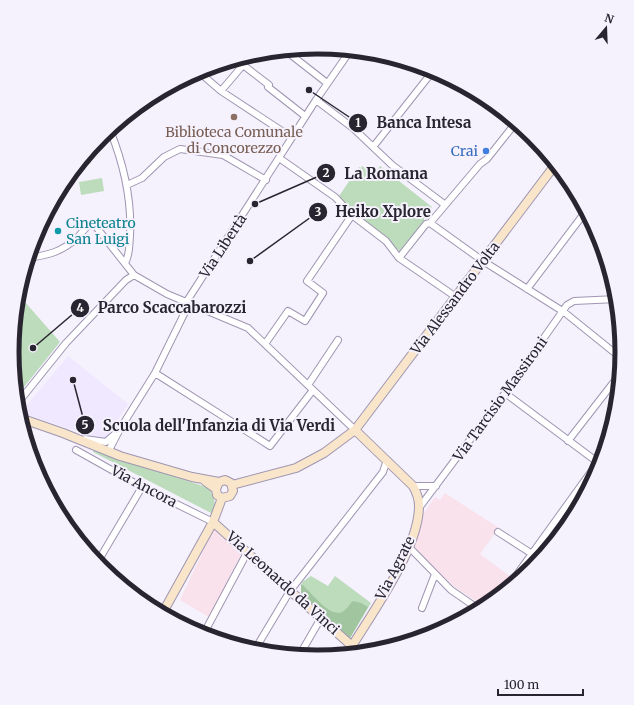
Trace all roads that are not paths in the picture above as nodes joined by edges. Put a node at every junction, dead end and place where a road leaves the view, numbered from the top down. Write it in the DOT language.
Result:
graph roads {
  1 [pos="292,56"];
  2 [pos="346,56"];
  3 [pos="204,76"];
  4 [pos="429,76"];
  5 [pos="327,83"];
  6 [pos="222,91"];
  7 [pos="316,100"];
  8 [pos="305,116"];
  9 [pos="512,127"];
  10 [pos="112,136"];
  11 [pos="291,137"];
  12 [pos="373,148"];
  13 [pos="279,158"];
  14 [pos="551,169"];
  15 [pos="266,180"];
  16 [pos="127,185"];
  17 [pos="444,204"];
  18 [pos="352,215"];
  19 [pos="582,217"];
  20 [pos="430,223"];
  21 [pos="35,257"];
  22 [pos="399,258"];
  23 [pos="483,261"];
  24 [pos="126,264"];
  25 [pos="134,275"];
  26 [pos="528,289"];
  27 [pos="456,297"];
  28 [pos="610,299"];
  29 [pos="187,302"];
  30 [pos="564,312"];
  31 [pos="338,340"];
  32 [pos="265,344"];
  33 [pos="615,352"];
  34 [pos="155,373"];
  35 [pos="613,383"];
  36 [pos="308,385"];
  37 [pos="314,390"];
  38 [pos="505,393"];
  39 [pos="23,397"];
  40 [pos="27,420"];
  41 [pos="120,429"];
  42 [pos="355,430"];
  43 [pos="71,436"];
  44 [pos="568,440"];
  45 [pos="76,450"];
  46 [pos="108,452"];
  47 [pos="387,460"];
  48 [pos="595,460"];
  49 [pos="383,472"];
  50 [pos="399,472"];
  51 [pos="585,481"];
  52 [pos="232,485"];
  53 [pos="217,486"];
  54 [pos="413,486"];
  55 [pos="436,486"];
  56 [pos="142,487"];
  57 [pos="222,498"];
  58 [pos="419,508"];
  59 [pos="213,522"];
  60 [pos="498,532"];
  61 [pos="409,547"];
  62 [pos="248,551"];
  63 [pos="531,553"];
  64 [pos="535,556"];
  65 [pos="101,557"];
  66 [pos="517,573"];
  67 [pos="435,574"];
  68 [pos="290,591"];
  69 [pos="474,606"];
  70 [pos="422,608"];
  71 [pos="165,609"];
  72 [pos="321,618"];
  73 [pos="206,629"];
  74 [pos="258,645"];
  75 [pos="353,648"];
  76 [pos="351,649"];
  77 [pos="302,650"];
  1 -- 5 [label="street"];
  2 -- 5 [label="street, Via Libertà"];
  3 -- 6 [label="street"];
  4 -- 12 [label="street"];
  5 -- 7 [label="street, Via Libertà"];
  6 -- 8 [label="street"];
  6 -- 11 [label="street"];
  7 -- 8 [label="street, Via Libertà"];
  7 -- 12 [label="street"];
  8 -- 11 [label="street, Via Libertà"];
  9 -- 17 [label="street"];
  10 -- 16 [label="street"];
  11 -- 13 [label="street, Via Libertà"];
  12 -- 17 [label="street"];
  13 -- 15 [label="street, Via Libertà"];
  13 -- 18 [label="street"];
  14 -- 23 [label="street, Via Alessandro Volta"];
  15 -- 16 [label="street"];
  15 -- 29 [label="street, Via Libertà"];
  16 -- 24 [label="street"];
  17 -- 20 [label="street"];
  18 -- 22 [label="street"];
  18 -- 32 [label="street"];
  19 -- 26 [label="street"];
  20 -- 22 [label="street"];
  20 -- 23 [label="street"];
  21 -- 24 [label="street"];
  22 -- 27 [label="street"];
  23 -- 26 [label="street"];
  23 -- 27 [label="street, Via Alessandro Volta"];
  24 -- 25 [label="street"];
  25 -- 29 [label="street"];
  25 -- 39 [label="street"];
  26 -- 30 [label="street"];
  27 -- 42 [label="street, Via Alessandro Volta"];
  28 -- 30 [label="street, Via Tarcisio Massironi"];
  29 -- 32 [label="street"];
  29 -- 34 [label="street, Via Libertà"];
  30 -- 33 [label="street"];
  30 -- 38 [label="street, Via Tarcisio Massironi"];
  31 -- 36 [label="street"];
  32 -- 36 [label="street"];
  34 -- 37 [label="street"];
  34 -- 41 [label="street, Via Libertà"];
  35 -- 44 [label="street"];
  36 -- 37 [label="street"];
  37 -- 42 [label="street"];
  38 -- 44 [label="street"];
  38 -- 55 [label="street, Via Tarcisio Massironi"];
  40 -- 43 [label="street"];
  41 -- 43 [label="street"];
  41 -- 46 [label="street"];
  42 -- 47 [label="street, Via Agrate"];
  42 -- 52 [label="street, Via Alessandro Volta"];
  43 -- 46 [label="street"];
  44 -- 48 [label="street"];
  45 -- 56 [label="street, Via Ancora"];
  46 -- 53 [label="street"];
  47 -- 49 [label="street"];
  47 -- 50 [label="street, Via Agrate"];
  49 -- 50 [label="street"];
  49 -- 68 [label="street"];
  50 -- 54 [label="street, Via Agrate"];
  51 -- 63 [label="street"];
  52 -- 53 [label="street"];
  52 -- 57 [label="street"];
  53 -- 57 [label="street"];
  54 -- 55 [label="street"];
  54 -- 58 [label="street, Via Agrate"];
  55 -- 58 [label="street, Via Tarcisio Massironi"];
  56 -- 59 [label="street, Via Ancora"];
  56 -- 65 [label="street"];
  57 -- 59 [label="street"];
  58 -- 61 [label="street, Via Agrate"];
  59 -- 62 [label="street, Via Leonardo da Vinci"];
  59 -- 71 [label="street"];
  60 -- 63 [label="street"];
  61 -- 67 [label="street"];
  61 -- 75 [label="street, Via Agrate"];
  62 -- 68 [label="street, Via Leonardo da Vinci"];
  62 -- 73 [label="street"];
  63 -- 64 [label="street"];
  63 -- 66 [label="street"];
  67 -- 69 [label="street"];
  67 -- 70 [label="street"];
  68 -- 72 [label="street, Via Leonardo da Vinci"];
  68 -- 74 [label="street"];
  72 -- 76 [label="street, Via Leonardo da Vinci"];
  72 -- 77 [label="street"];
}
